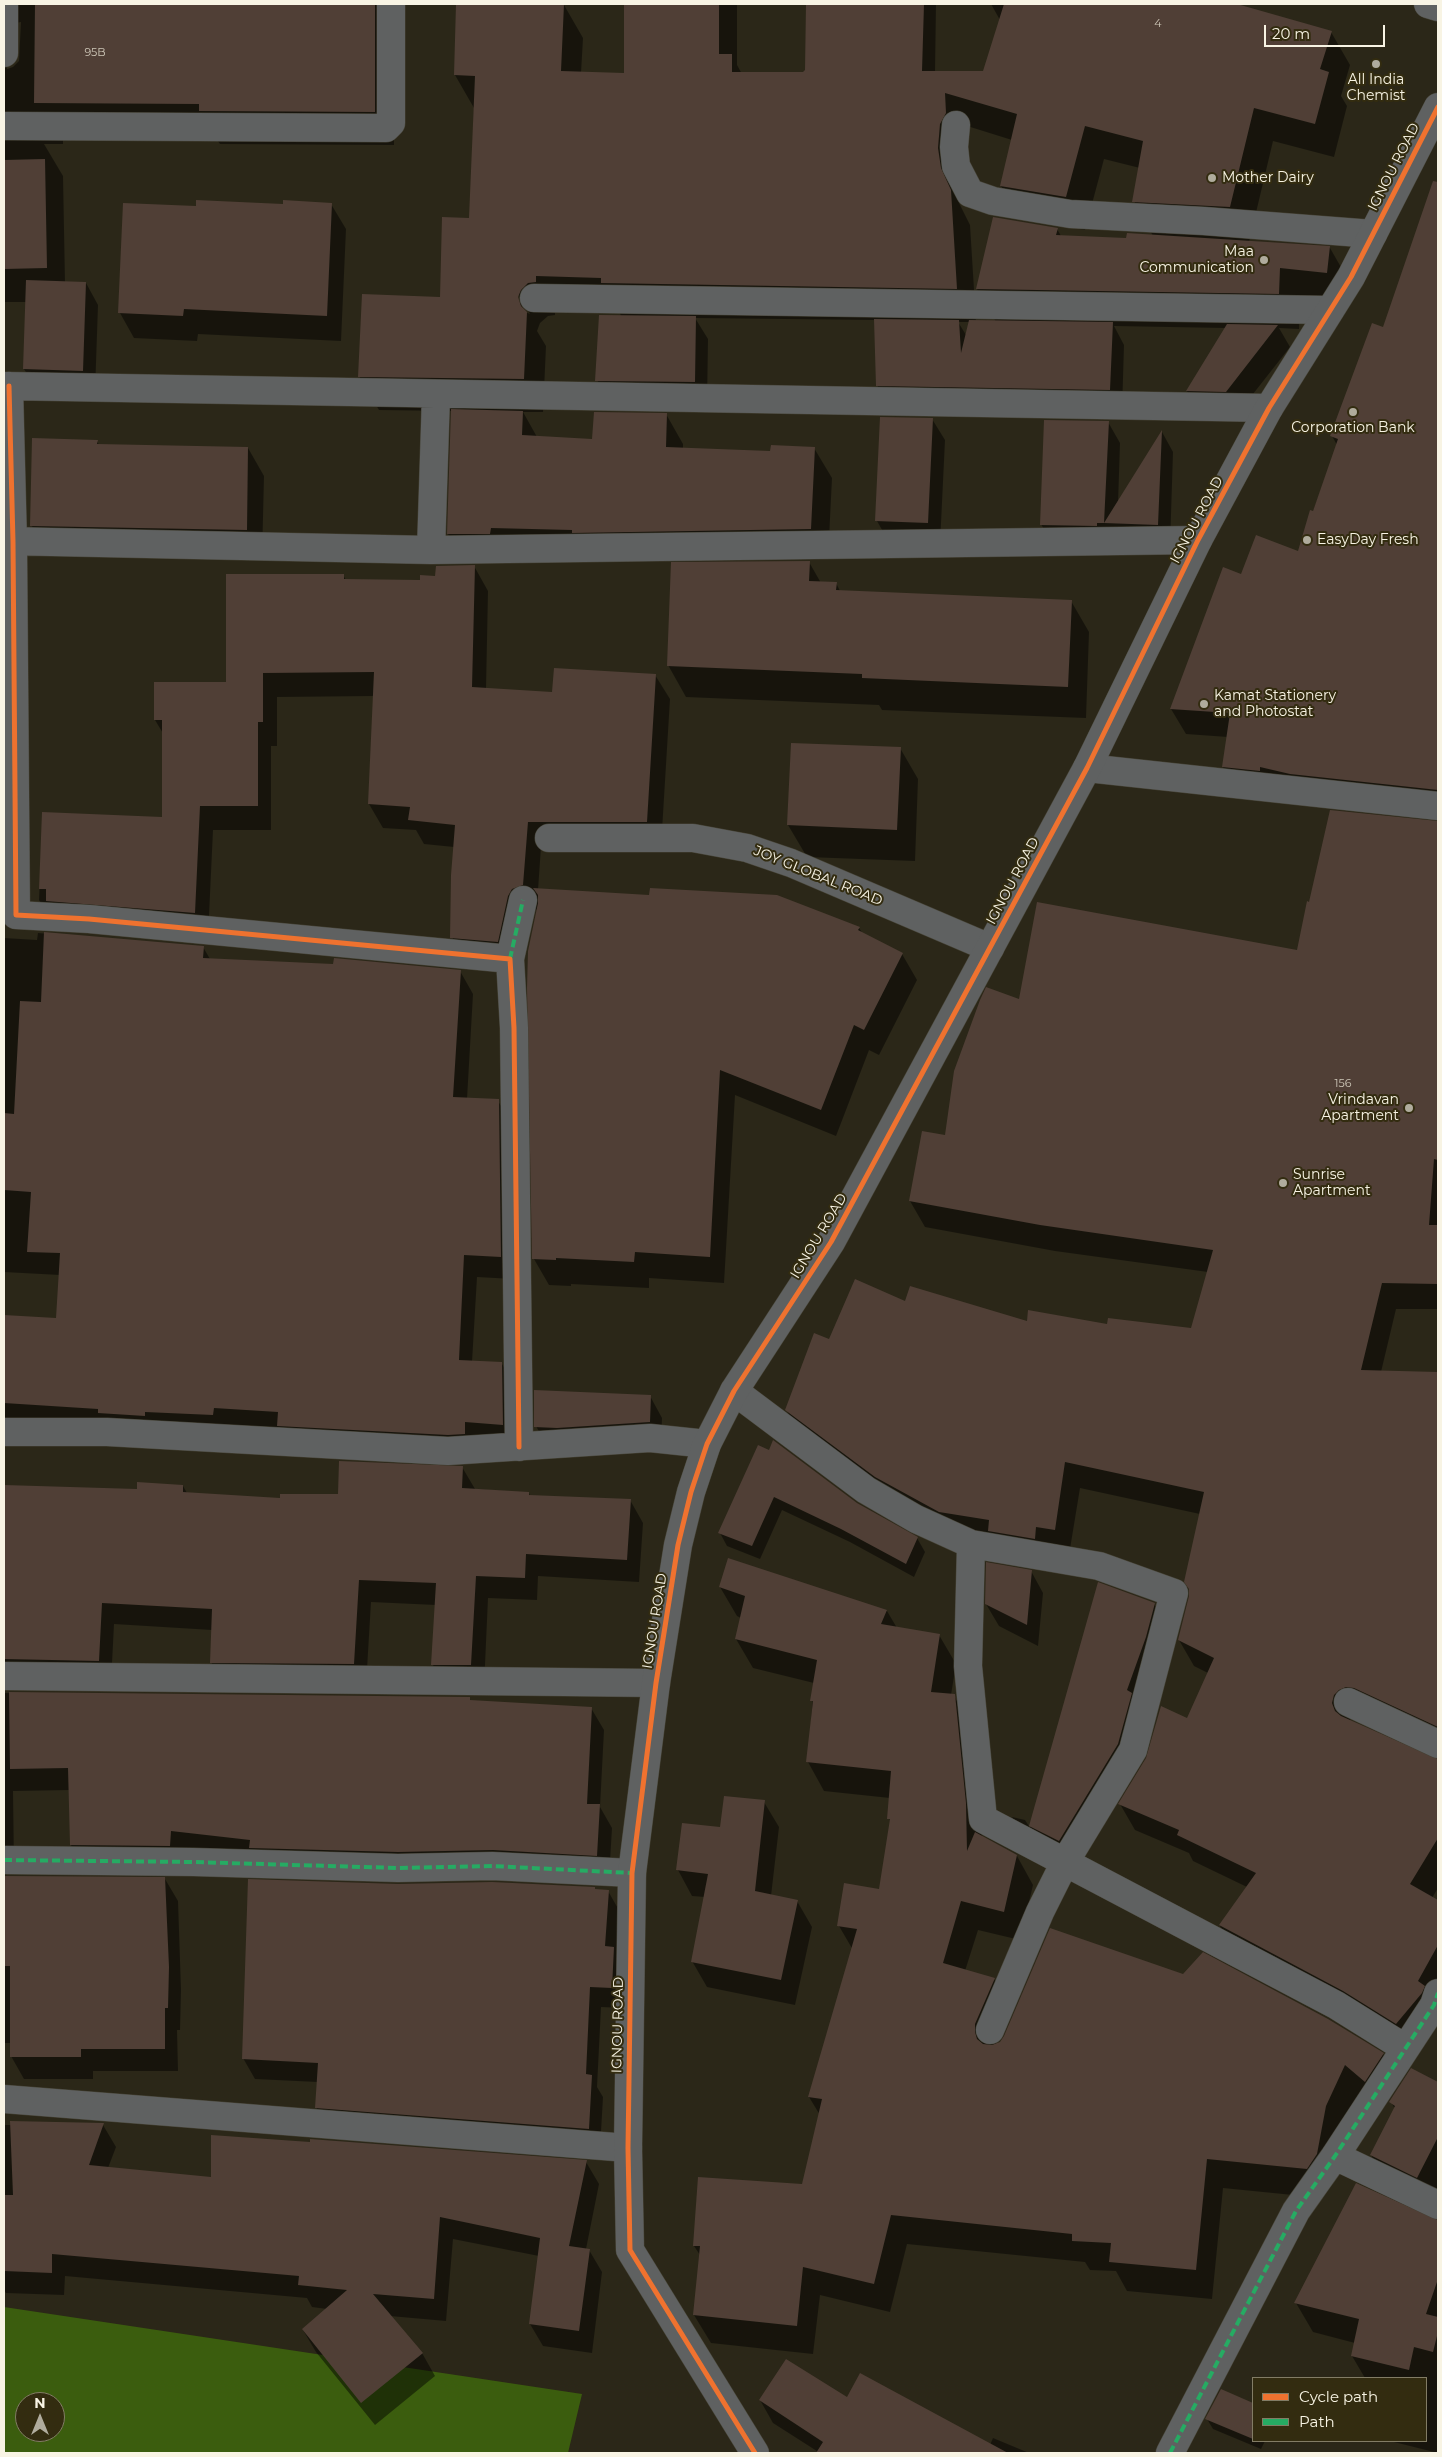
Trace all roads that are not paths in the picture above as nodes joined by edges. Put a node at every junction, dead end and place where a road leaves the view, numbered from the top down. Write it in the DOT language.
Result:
graph roads {
  1 [pos="4,4"];
  2 [pos="391,4"];
  3 [pos="1428,4"];
  4 [pos="1438,7"];
  5 [pos="4,53"];
  6 [pos="1438,107"];
  7 [pos="956,125"];
  8 [pos="4,126"];
  9 [pos="1373,234"];
  10 [pos="534,298"];
  11 [pos="1330,310"];
  12 [pos="6,386"];
  13 [pos="436,395"];
  14 [pos="1269,408"];
  15 [pos="1198,540"];
  16 [pos="8,541"];
  17 [pos="431,550"];
  18 [pos="1087,768"];
  19 [pos="1438,806"];
  20 [pos="549,838"];
  21 [pos="523,900"];
  22 [pos="990,948"];
  23 [pos="510,959"];
  24 [pos="734,1391"];
  25 [pos="4,1432"];
  26 [pos="707,1444"];
  27 [pos="519,1447"];
  28 [pos="971,1544"];
  29 [pos="4,1676"];
  30 [pos="656,1683"];
  31 [pos="1348,1702"];
  32 [pos="1438,1744"];
  33 [pos="4,1860"];
  34 [pos="1065,1862"];
  35 [pos="632,1872"];
  36 [pos="1438,1992"];
  37 [pos="990,2030"];
  38 [pos="1405,2048"];
  39 [pos="4,2100"];
  40 [pos="628,2148"];
  41 [pos="1335,2156"];
  42 [pos="1438,2205"];
  43 [pos="755,2453"];
  44 [pos="1170,2453"];
  1 -- 5 [label="street"];
  2 -- 8 [label="street"];
  3 -- 4 [label="street"];
  6 -- 9 [label="street, IGNOU ROAD"];
  7 -- 9 [label="street"];
  9 -- 11 [label="street, IGNOU ROAD"];
  10 -- 11 [label="street"];
  11 -- 14 [label="street, IGNOU ROAD"];
  12 -- 13 [label="street"];
  12 -- 16 [label="street"];
  13 -- 14 [label="street"];
  13 -- 17 [label="street"];
  14 -- 15 [label="street, IGNOU ROAD"];
  15 -- 17 [label="street"];
  15 -- 18 [label="street, IGNOU ROAD"];
  16 -- 17 [label="street"];
  16 -- 23 [label="street"];
  18 -- 19 [label="street"];
  18 -- 22 [label="street, IGNOU ROAD"];
  20 -- 22 [label="street, JOY GLOBAL ROAD"];
  21 -- 23 [label="street"];
  22 -- 24 [label="street, IGNOU ROAD"];
  23 -- 27 [label="street"];
  24 -- 26 [label="street, IGNOU ROAD"];
  24 -- 28 [label="street"];
  25 -- 27 [label="street"];
  26 -- 27 [label="street"];
  26 -- 30 [label="street, IGNOU ROAD"];
  28 -- 34 [label="street"];
  28 -- 34 [label="street"];
  29 -- 30 [label="street"];
  30 -- 35 [label="street, IGNOU ROAD"];
  31 -- 32 [label="street"];
  33 -- 35 [label="street"];
  34 -- 37 [label="street"];
  34 -- 38 [label="street"];
  35 -- 40 [label="street, IGNOU ROAD"];
  36 -- 38 [label="street"];
  38 -- 41 [label="street"];
  39 -- 40 [label="street"];
  40 -- 43 [label="street, IGNOU ROAD"];
  41 -- 42 [label="street"];
  41 -- 44 [label="street"];
}
